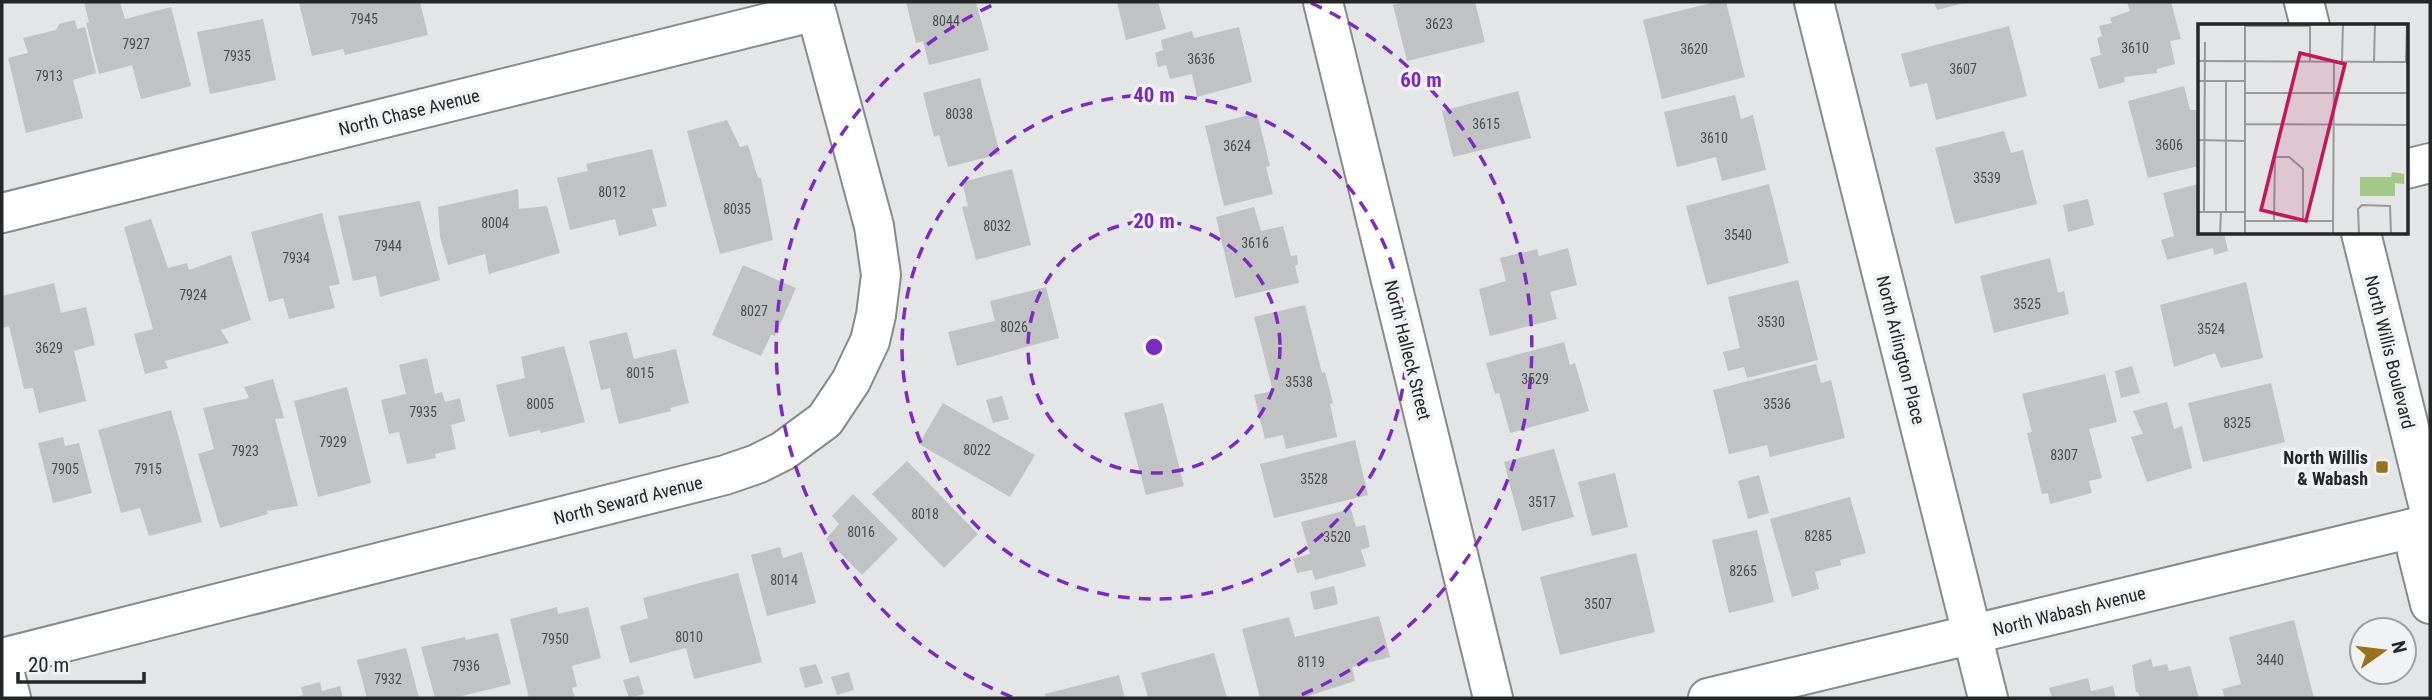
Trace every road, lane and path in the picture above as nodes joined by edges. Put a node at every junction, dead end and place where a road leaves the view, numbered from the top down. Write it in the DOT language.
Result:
graph roads {
  1 [pos="1323,2"];
  2 [pos="1814,2"];
  3 [pos="2304,2"];
  4 [pos="816,11"];
  5 [pos="2310,24"];
  6 [pos="2430,163"];
  7 [pos="2408,168"];
  8 [pos="2,213"];
  9 [pos="2361,234"];
  10 [pos="2430,512"];
  11 [pos="2430,526"];
  12 [pos="2430,604"];
  13 [pos="1972,634"];
  14 [pos="2,660"];
  15 [pos="11,698"];
  16 [pos="1493,698"];
  17 [pos="1708,698"];
  18 [pos="1988,698"];
  1 -- 16 [label="street, North Halleck Street"];
  2 -- 13 [label="street, North Arlington Place"];
  3 -- 5 [label="street"];
  4 -- 8 [label="street, North Chase Avenue"];
  4 -- 14 [label="street, North Seward Avenue"];
  6 -- 7 [label="street"];
  9 -- 10 [label="street, North Willis Boulevard"];
  11 -- 12 [label="street"];
  11 -- 13 [label="street, North Wabash Avenue"];
  13 -- 17 [label="street, North Wabash Avenue"];
  13 -- 18 [label="street, North Arlington Place"];
  14 -- 15 [label="street"];
}
